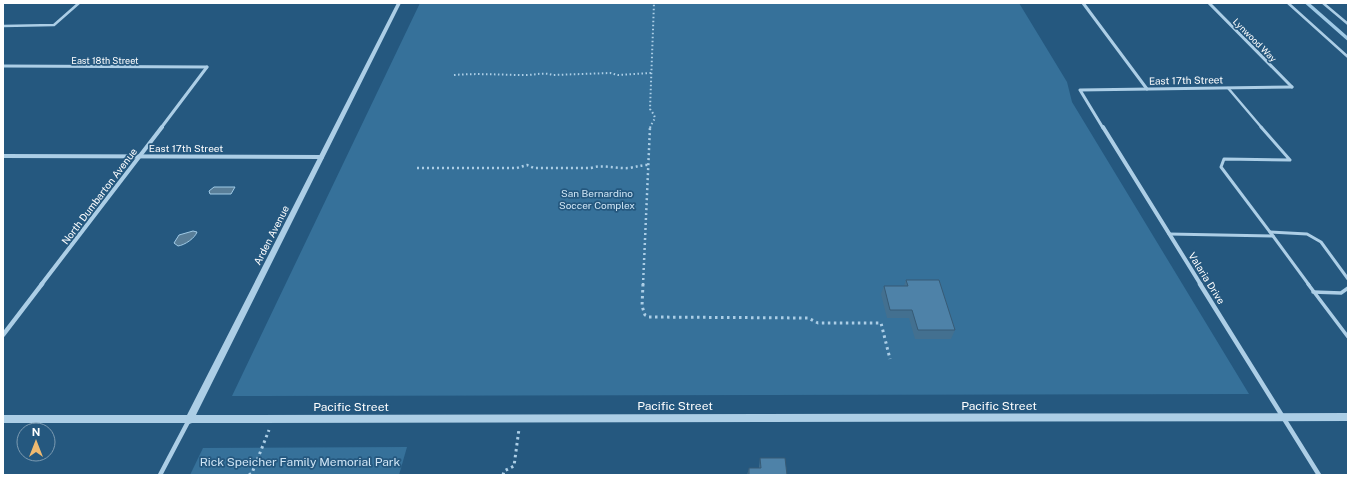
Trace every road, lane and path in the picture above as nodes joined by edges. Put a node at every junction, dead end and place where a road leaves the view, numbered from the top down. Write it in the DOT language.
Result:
graph roads {
  1 [pos="78,3"];
  2 [pos="399,3"];
  3 [pos="479,3"];
  4 [pos="498,3"];
  5 [pos="508,3"];
  6 [pos="555,3"];
  7 [pos="566,3"];
  8 [pos="612,3"];
  9 [pos="621,3"];
  10 [pos="644,3"];
  11 [pos="654,3"];
  12 [pos="1083,3"];
  13 [pos="1209,3"];
  14 [pos="1288,3"];
  15 [pos="1323,3"];
  16 [pos="1348,24"];
  17 [pos="3,26"];
  18 [pos="1348,58"];
  19 [pos="3,66"];
  20 [pos="207,67"];
  21 [pos="651,72"];
  22 [pos="454,74"];
  23 [pos="1292,87"];
  24 [pos="1228,88"];
  25 [pos="1147,89"];
  26 [pos="1080,90"];
  27 [pos="3,156"];
  28 [pos="140,156"];
  29 [pos="322,157"];
  30 [pos="648,165"];
  31 [pos="417,168"];
  32 [pos="1270,232"];
  33 [pos="1169,234"];
  34 [pos="1273,236"];
  35 [pos="1348,279"];
  36 [pos="1348,288"];
  37 [pos="1313,292"];
  38 [pos="3,335"];
  39 [pos="1348,337"];
  40 [pos="890,359"];
  41 [pos="1282,417"];
  42 [pos="1348,417"];
  43 [pos="3,419"];
  44 [pos="521,419"];
  45 [pos="189,420"];
  46 [pos="272,420"];
  47 [pos="160,475"];
  48 [pos="250,475"];
  49 [pos="503,475"];
  50 [pos="1319,475"];
  1 -- 17 [label="lane"];
  2 -- 29 [label="street, Arden Avenue"];
  3 -- 4 [label="path"];
  5 -- 6 [label="path"];
  7 -- 8 [label="path"];
  9 -- 10 [label="path"];
  11 -- 21 [label="path"];
  12 -- 25 [label="street"];
  13 -- 23 [label="street, Lynwood Way"];
  14 -- 18 [label="lane"];
  15 -- 16 [label="lane"];
  19 -- 20 [label="street, East 18th Street"];
  20 -- 28 [label="street, North Dumbarton Avenue"];
  21 -- 22 [label="path"];
  21 -- 30 [label="path"];
  23 -- 24 [label="street, East 17th Street"];
  24 -- 25 [label="street, East 17th Street"];
  24 -- 32 [label="lane"];
  25 -- 26 [label="street, East 17th Street"];
  26 -- 33 [label="street, Valaria Drive"];
  27 -- 28 [label="street, East 17th Street"];
  28 -- 29 [label="street, East 17th Street"];
  28 -- 38 [label="street, North Dumbarton Avenue"];
  29 -- 45 [label="street, Arden Avenue"];
  30 -- 31 [label="path"];
  30 -- 40 [label="path"];
  32 -- 34 [label="lane"];
  32 -- 35 [label="lane"];
  33 -- 34 [label="lane"];
  33 -- 41 [label="street, Valaria Drive"];
  34 -- 37 [label="lane"];
  36 -- 37 [label="lane"];
  37 -- 39 [label="lane"];
  41 -- 42 [label="street, Pacific Street"];
  41 -- 44 [label="street, Pacific Street"];
  41 -- 50 [label="street, Valaria Drive"];
  43 -- 45 [label="street, Pacific Street"];
  44 -- 46 [label="street, Pacific Street"];
  44 -- 49 [label="path"];
  45 -- 46 [label="street, Pacific Street"];
  45 -- 47 [label="street, Arden Avenue"];
  46 -- 48 [label="path"];
}
